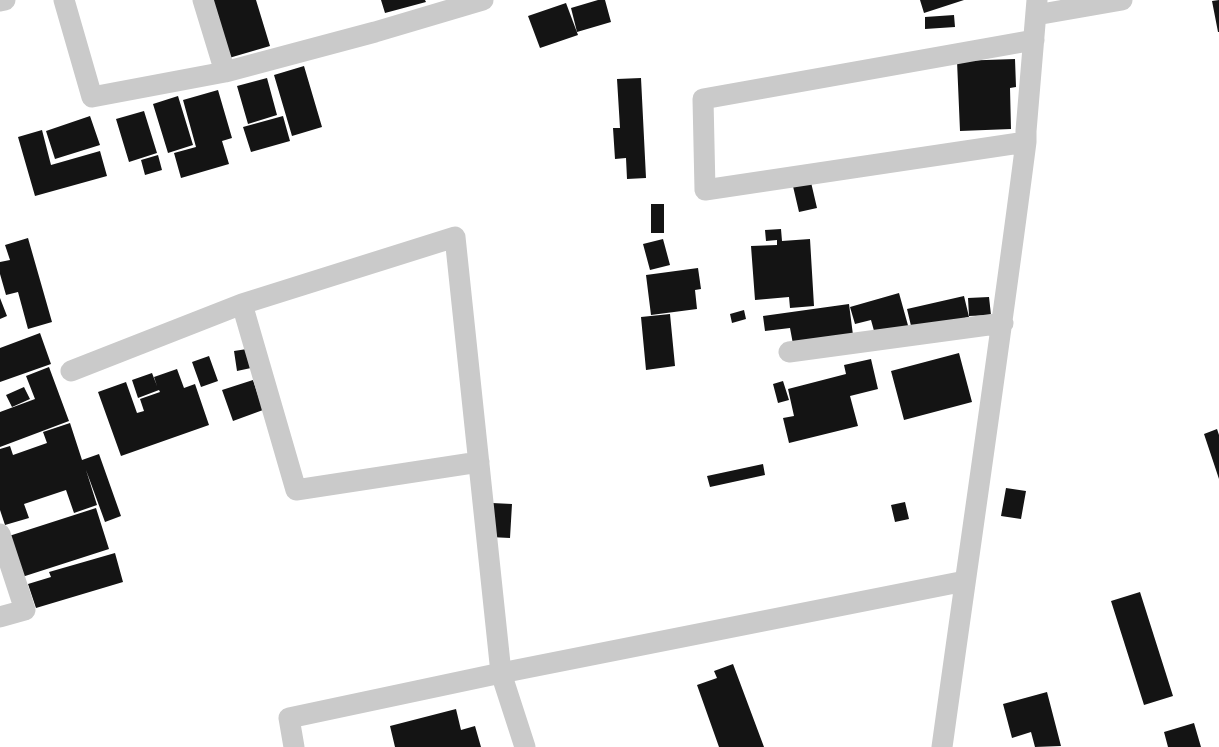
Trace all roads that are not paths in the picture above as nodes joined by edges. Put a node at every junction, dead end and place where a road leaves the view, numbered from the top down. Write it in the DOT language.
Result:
graph roads {
  1 [pos="5,0"];
  2 [pos="64,0"];
  3 [pos="203,0"];
  4 [pos="482,0"];
  5 [pos="1122,0"];
  6 [pos="0,1"];
  7 [pos="1037,7"];
  8 [pos="1034,40"];
  9 [pos="225,72"];
  10 [pos="1026,142"];
  11 [pos="242,304"];
  12 [pos="1003,323"];
  13 [pos="789,352"];
  14 [pos="71,371"];
  15 [pos="479,462"];
  16 [pos="0,534"];
  17 [pos="965,581"];
  18 [pos="0,617"];
  19 [pos="501,673"];
  20 [pos="294,747"];
  21 [pos="525,747"];
  22 [pos="942,747"];
  1 -- 6 [label="street"];
  2 -- 9 [label="street"];
  3 -- 9 [label="street"];
  4 -- 9 [label="street"];
  5 -- 7 [label="street"];
  7 -- 8 [label="street"];
  8 -- 10 [label="street"];
  8 -- 10 [label="street"];
  10 -- 12 [label="street"];
  11 -- 14 [label="street"];
  11 -- 15 [label="street"];
  11 -- 15 [label="street"];
  12 -- 13 [label="street"];
  12 -- 17 [label="street"];
  15 -- 19 [label="street"];
  16 -- 18 [label="street"];
  17 -- 19 [label="street"];
  17 -- 22 [label="street"];
  19 -- 20 [label="street"];
  19 -- 21 [label="street"];
}
